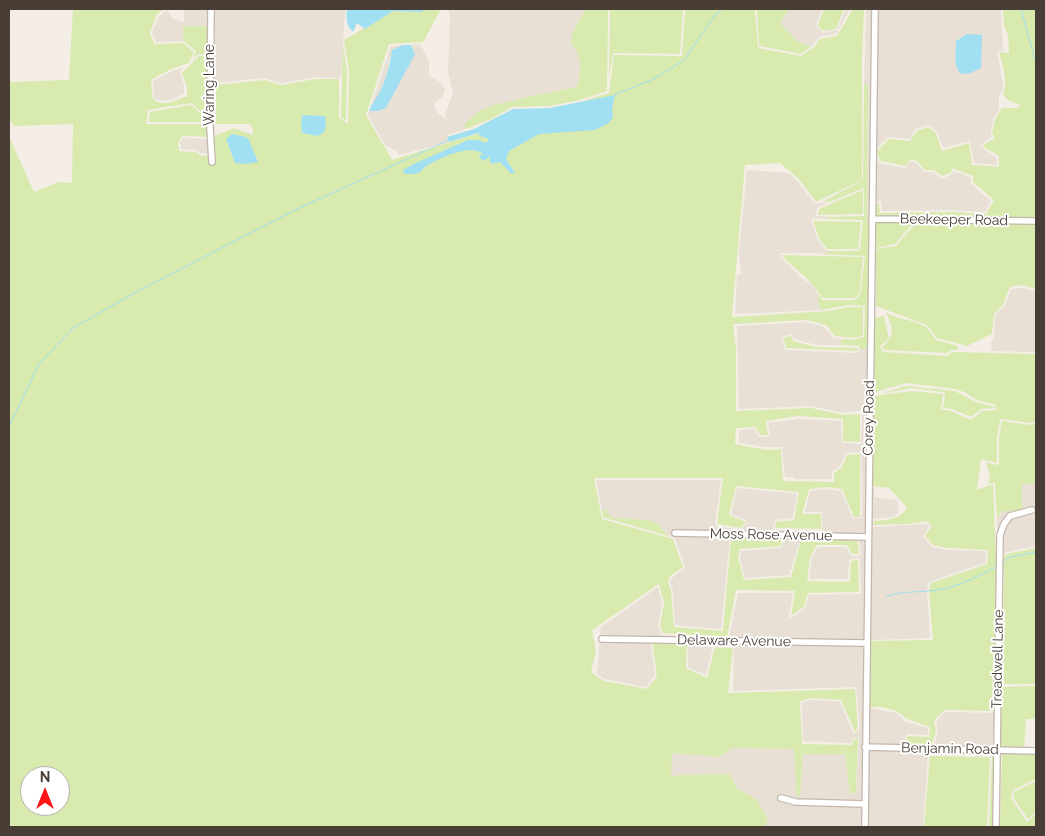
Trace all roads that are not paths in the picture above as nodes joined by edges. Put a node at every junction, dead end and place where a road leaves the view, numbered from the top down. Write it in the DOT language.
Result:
graph roads {
  1 [pos="211,9"];
  2 [pos="875,9"];
  3 [pos="212,162"];
  4 [pos="872,219"];
  5 [pos="1036,221"];
  6 [pos="1032,510"];
  7 [pos="674,533"];
  8 [pos="867,536"];
  9 [pos="602,639"];
  10 [pos="866,643"];
  11 [pos="864,747"];
  12 [pos="997,750"];
  13 [pos="1036,750"];
  14 [pos="781,798"];
  15 [pos="865,804"];
  16 [pos="865,827"];
  17 [pos="996,827"];
  1 -- 3 [label="street, Waring Lane"];
  2 -- 4 [label="street, Corey Road"];
  4 -- 5 [label="street, Beekeeper Road"];
  4 -- 8 [label="street, Corey Road"];
  6 -- 12 [label="street, Treadwell Lane"];
  7 -- 8 [label="street, Moss Rose Avenue"];
  8 -- 10 [label="street, Corey Road"];
  9 -- 10 [label="street, Delaware Avenue"];
  10 -- 11 [label="street, Corey Road"];
  11 -- 12 [label="street, Benjamin Road"];
  11 -- 15 [label="street, Corey Road"];
  12 -- 13 [label="street, Benjamin Road"];
  12 -- 17 [label="street, Treadwell Lane"];
  14 -- 15 [label="street"];
  15 -- 16 [label="street, Corey Road"];
}
